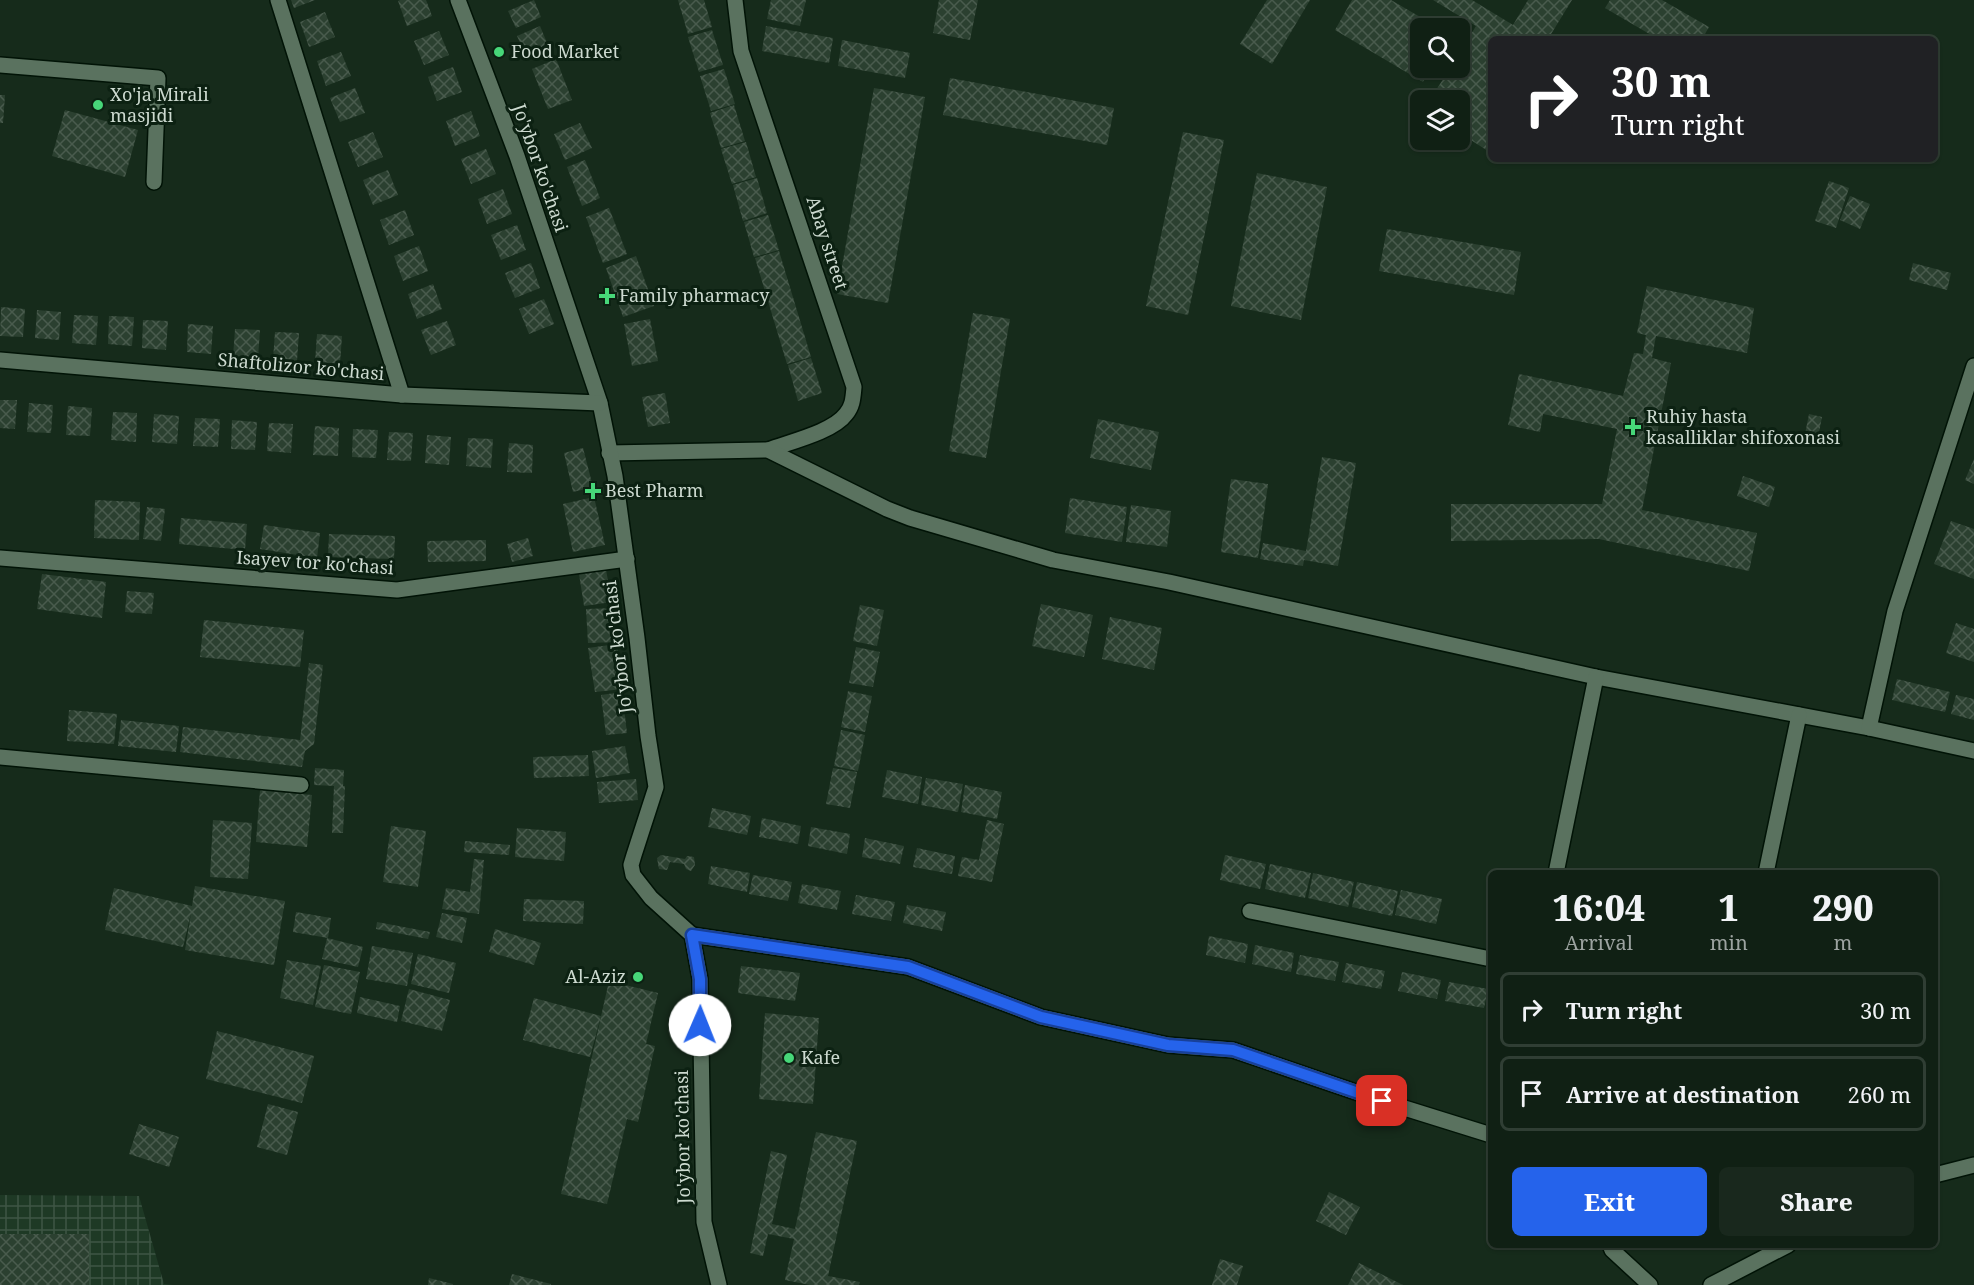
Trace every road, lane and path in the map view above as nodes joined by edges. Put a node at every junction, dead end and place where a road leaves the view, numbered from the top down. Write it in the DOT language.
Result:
graph roads {
  1 [pos="278,0"];
  2 [pos="458,0"];
  3 [pos="735,0"];
  4 [pos="0,64"];
  5 [pos="154,182"];
  6 [pos="0,360"];
  7 [pos="1974,366"];
  8 [pos="402,395"];
  9 [pos="600,403"];
  10 [pos="768,450"];
  11 [pos="609,453"];
  12 [pos="0,558"];
  13 [pos="627,559"];
  14 [pos="1596,677"];
  15 [pos="1799,714"];
  16 [pos="1869,728"];
  17 [pos="1974,751"];
  18 [pos="0,757"];
  19 [pos="301,785"];
  20 [pos="1557,870"];
  21 [pos="1767,870"];
  22 [pos="1250,911"];
  23 [pos="692,935"];
  24 [pos="1488,959"];
  25 [pos="1488,1134"];
  26 [pos="1974,1165"];
  27 [pos="1938,1174"];
  28 [pos="1611,1248"];
  29 [pos="1782,1248"];
  30 [pos="719,1285"];
  31 [pos="1650,1285"];
  32 [pos="1711,1285"];
  1 -- 8 [label="street"];
  2 -- 9 [label="street, Jo'ybor ko'chasi"];
  3 -- 10 [label="street, Abay street"];
  4 -- 5 [label="street"];
  6 -- 8 [label="street, Shaftolizor ko'chasi"];
  7 -- 16 [label="street"];
  8 -- 9 [label="street, Shaftolizor ko'chasi"];
  9 -- 11 [label="street, Jo'ybor ko'chasi"];
  10 -- 11 [label="street"];
  10 -- 14 [label="street"];
  11 -- 13 [label="street, Jo'ybor ko'chasi"];
  12 -- 13 [label="street, Isayev tor ko'chasi"];
  13 -- 23 [label="street, Jo'ybor ko'chasi"];
  14 -- 15 [label="street"];
  14 -- 20 [label="street"];
  15 -- 16 [label="street"];
  15 -- 21 [label="street"];
  16 -- 17 [label="street"];
  18 -- 19 [label="street"];
  22 -- 24 [label="street"];
  23 -- 25 [label="street"];
  23 -- 30 [label="street, Jo'ybor ko'chasi"];
  26 -- 27 [label="street"];
  28 -- 31 [label="street"];
  29 -- 32 [label="street"];
}
